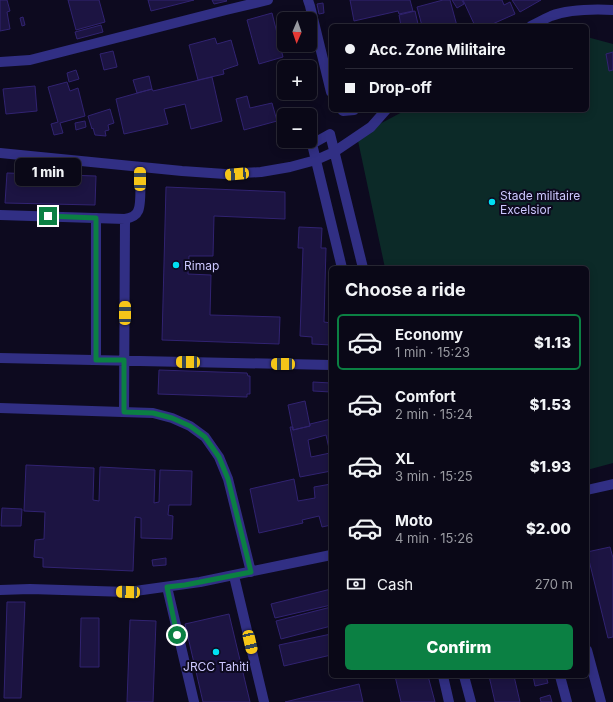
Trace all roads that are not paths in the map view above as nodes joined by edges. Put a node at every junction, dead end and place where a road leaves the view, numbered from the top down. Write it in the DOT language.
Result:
graph roads {
  1 [pos="268,0"];
  2 [pos="308,0"];
  3 [pos="613,10"];
  4 [pos="535,24"];
  5 [pos="0,62"];
  6 [pos="329,84"];
  7 [pos="384,112"];
  8 [pos="334,152"];
  9 [pos="0,153"];
  10 [pos="316,160"];
  11 [pos="140,167"];
  12 [pos="0,214"];
  13 [pos="96,218"];
  14 [pos="125,219"];
  15 [pos="342,266"];
  16 [pos="362,266"];
  17 [pos="0,358"];
  18 [pos="96,360"];
  19 [pos="124,360"];
  20 [pos="329,365"];
  21 [pos="0,408"];
  22 [pos="124,412"];
  23 [pos="613,484"];
  24 [pos="589,490"];
  25 [pos="329,556"];
  26 [pos="251,572"];
  27 [pos="234,576"];
  28 [pos="167,587"];
  29 [pos="0,590"];
  30 [pos="589,657"];
  31 [pos="443,678"];
  32 [pos="465,678"];
  33 [pos="561,678"];
  34 [pos="194,702"];
  35 [pos="264,702"];
  36 [pos="449,702"];
  37 [pos="471,702"];
  38 [pos="567,702"];
  39 [pos="601,702"];
  1 -- 5 [label="street"];
  2 -- 6 [label="street"];
  3 -- 4 [label="street"];
  7 -- 8 [label="street"];
  8 -- 10 [label="street"];
  8 -- 10 [label="street"];
  8 -- 16 [label="street"];
  9 -- 11 [label="street"];
  10 -- 11 [label="street"];
  10 -- 15 [label="street"];
  11 -- 14 [label="street"];
  12 -- 13 [label="street"];
  13 -- 14 [label="street"];
  13 -- 18 [label="street"];
  14 -- 19 [label="street"];
  17 -- 18 [label="street"];
  18 -- 19 [label="street"];
  19 -- 20 [label="street"];
  19 -- 22 [label="street"];
  21 -- 22 [label="street"];
  22 -- 26 [label="street"];
  23 -- 24 [label="street"];
  25 -- 26 [label="street"];
  26 -- 27 [label="street"];
  27 -- 28 [label="street"];
  27 -- 35 [label="street"];
  28 -- 29 [label="street"];
  28 -- 34 [label="street"];
  30 -- 39 [label="street"];
  31 -- 36 [label="street"];
  32 -- 37 [label="street"];
  33 -- 38 [label="street"];
}
